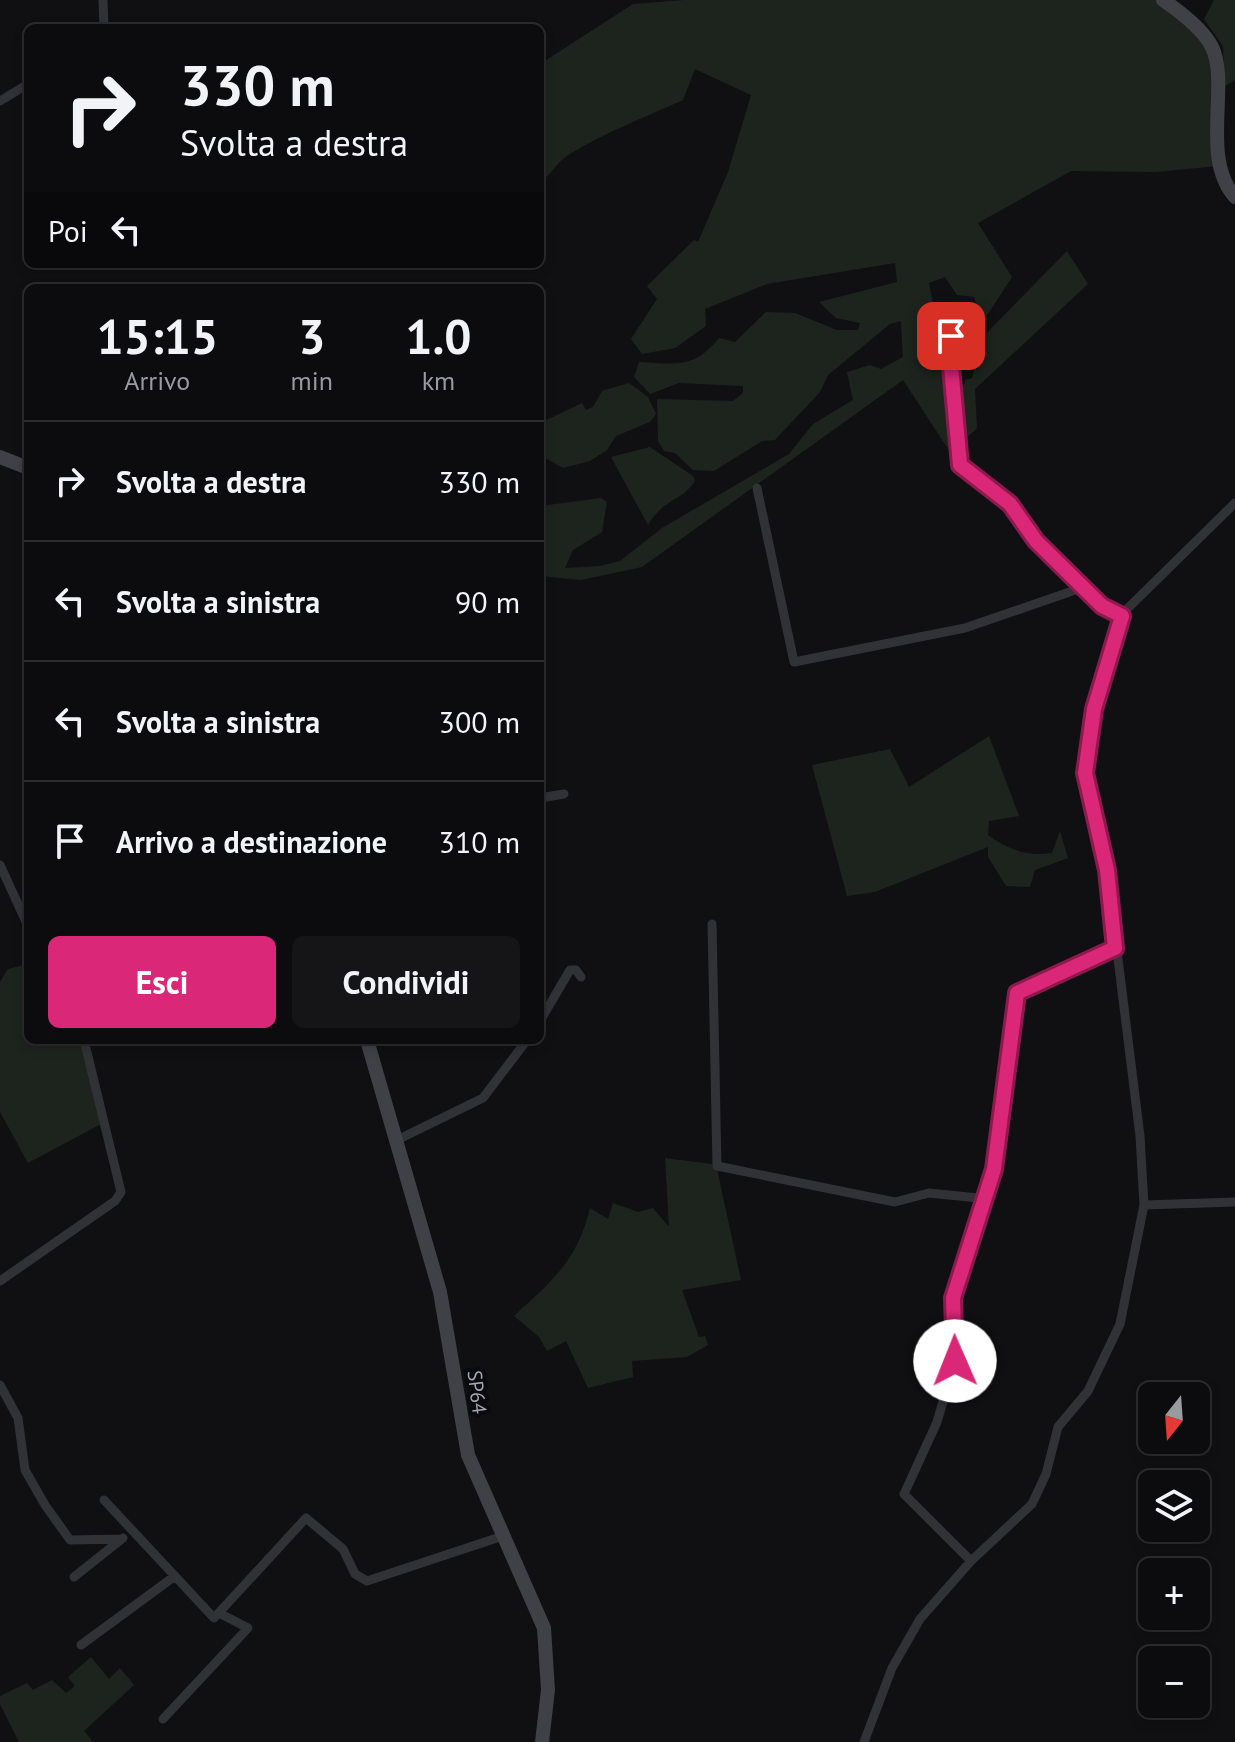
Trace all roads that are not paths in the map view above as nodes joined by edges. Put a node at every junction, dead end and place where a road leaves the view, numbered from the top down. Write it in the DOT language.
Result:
graph roads {
  1 [pos="103,0"];
  2 [pos="1163,0"];
  3 [pos="104,24"];
  4 [pos="24,86"];
  5 [pos="0,101"];
  6 [pos="1235,197"];
  7 [pos="958,329"];
  8 [pos="0,457"];
  9 [pos="24,466"];
  10 [pos="757,488"];
  11 [pos="1235,503"];
  12 [pos="1084,587"];
  13 [pos="1122,616"];
  14 [pos="564,794"];
  15 [pos="544,797"];
  16 [pos="0,865"];
  17 [pos="24,917"];
  18 [pos="712,924"];
  19 [pos="1115,948"];
  20 [pos="581,977"];
  21 [pos="544,1014"];
  22 [pos="86,1044"];
  23 [pos="368,1044"];
  24 [pos="524,1044"];
  25 [pos="397,1140"];
  26 [pos="988,1199"];
  27 [pos="1235,1202"];
  28 [pos="1144,1205"];
  29 [pos="0,1281"];
  30 [pos="0,1385"];
  31 [pos="104,1500"];
  32 [pos="132,1530"];
  33 [pos="503,1536"];
  34 [pos="122,1539"];
  35 [pos="971,1561"];
  36 [pos="175,1576"];
  37 [pos="74,1577"];
  38 [pos="219,1613"];
  39 [pos="81,1645"];
  40 [pos="163,1719"];
  41 [pos="542,1742"];
  42 [pos="864,1742"];
  1 -- 3 [label="street"];
  2 -- 6 [label="street"];
  4 -- 5 [label="street"];
  7 -- 12 [label="street"];
  8 -- 9 [label="street"];
  10 -- 12 [label="street"];
  11 -- 13 [label="street"];
  12 -- 13 [label="street"];
  13 -- 19 [label="street"];
  14 -- 15 [label="street"];
  16 -- 17 [label="street"];
  18 -- 26 [label="street"];
  19 -- 26 [label="street"];
  19 -- 28 [label="street"];
  20 -- 21 [label="street"];
  22 -- 29 [label="street"];
  23 -- 25 [label="street, SP64 / SP64"];
  24 -- 25 [label="street"];
  25 -- 33 [label="street, SP64 / SP64"];
  26 -- 35 [label="street"];
  27 -- 28 [label="street"];
  28 -- 35 [label="street"];
  30 -- 34 [label="street"];
  31 -- 32 [label="street"];
  32 -- 34 [label="street"];
  32 -- 36 [label="street"];
  33 -- 38 [label="street"];
  33 -- 41 [label="street, SP64 / SP64"];
  34 -- 37 [label="street"];
  35 -- 42 [label="street"];
  36 -- 38 [label="street"];
  36 -- 39 [label="street"];
  38 -- 40 [label="street"];
}
